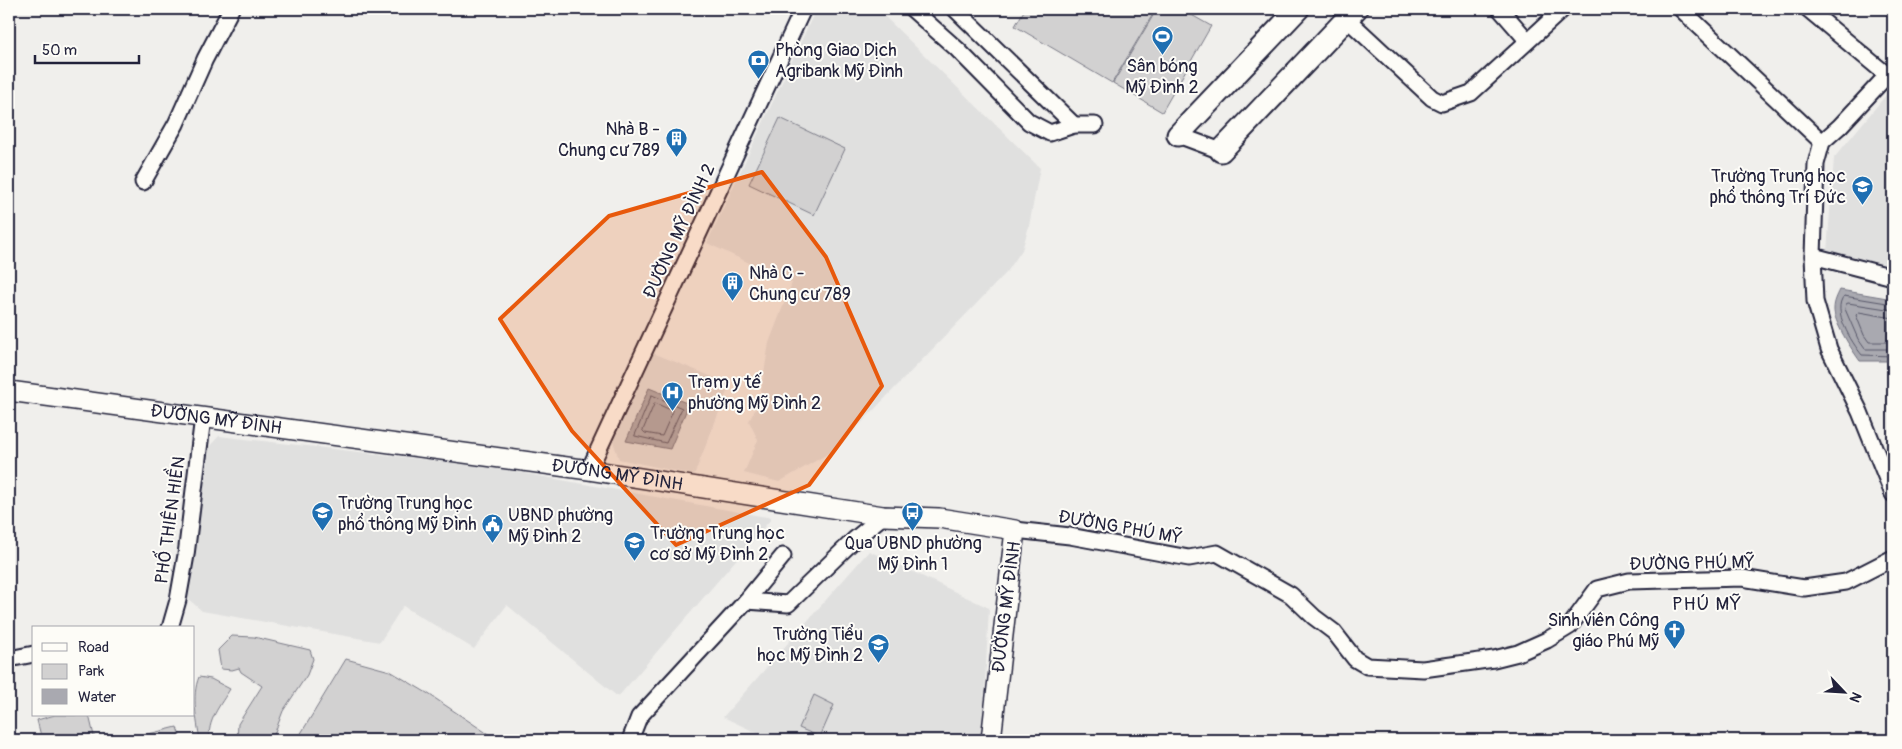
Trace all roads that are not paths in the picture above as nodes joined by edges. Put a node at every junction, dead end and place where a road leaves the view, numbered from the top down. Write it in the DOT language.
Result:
graph roads {
  1 [pos="232,9"];
  2 [pos="803,9"];
  3 [pos="912,9"];
  4 [pos="955,9"];
  5 [pos="1298,9"];
  6 [pos="1500,9"];
  7 [pos="1562,9"];
  8 [pos="1681,9"];
  9 [pos="1808,9"];
  10 [pos="1352,14"];
  11 [pos="1527,40"];
  12 [pos="1891,75"];
  13 [pos="1074,125"];
  14 [pos="1094,126"];
  15 [pos="1178,135"];
  16 [pos="1822,142"];
  17 [pos="1221,151"];
  18 [pos="142,182"];
  19 [pos="1813,256"];
  20 [pos="1893,277"];
  21 [pos="9,391"];
  22 [pos="203,417"];
  23 [pos="589,470"];
  24 [pos="1893,494"];
  25 [pos="883,516"];
  26 [pos="1015,530"];
  27 [pos="783,556"];
  28 [pos="1893,558"];
  29 [pos="746,601"];
  30 [pos="171,626"];
  31 [pos="32,654"];
  32 [pos="9,659"];
  33 [pos="630,740"];
  34 [pos="991,740"];
  1 -- 18 [label="street"];
  2 -- 23 [label="street, ĐƯỜNG MỸ ĐÌNH 2"];
  3 -- 13 [label="street"];
  4 -- 13 [label="street"];
  5 -- 15 [label="main road"];
  6 -- 11 [label="street"];
  7 -- 11 [label="street"];
  8 -- 16 [label="street"];
  9 -- 12 [label="street"];
  10 -- 11 [label="street"];
  10 -- 17 [label="main road"];
  12 -- 16 [label="street"];
  13 -- 14 [label="street"];
  15 -- 17 [label="street"];
  16 -- 19 [label="street"];
  19 -- 20 [label="street"];
  19 -- 24 [label="street"];
  21 -- 22 [label="street, ĐƯỜNG MỸ ĐÌNH"];
  22 -- 23 [label="street, ĐƯỜNG MỸ ĐÌNH"];
  22 -- 30 [label="street, PHỐ THIÊN HIỀN"];
  23 -- 25 [label="street, ĐƯỜNG MỸ ĐÌNH"];
  25 -- 26 [label="street, ĐƯỜNG MỸ ĐÌNH"];
  25 -- 29 [label="street"];
  26 -- 28 [label="street, ĐƯỜNG PHÚ MỸ"];
  26 -- 34 [label="street, ĐƯỜNG MỸ ĐÌNH"];
  27 -- 29 [label="street"];
  29 -- 33 [label="street"];
  31 -- 32 [label="street"];
}
